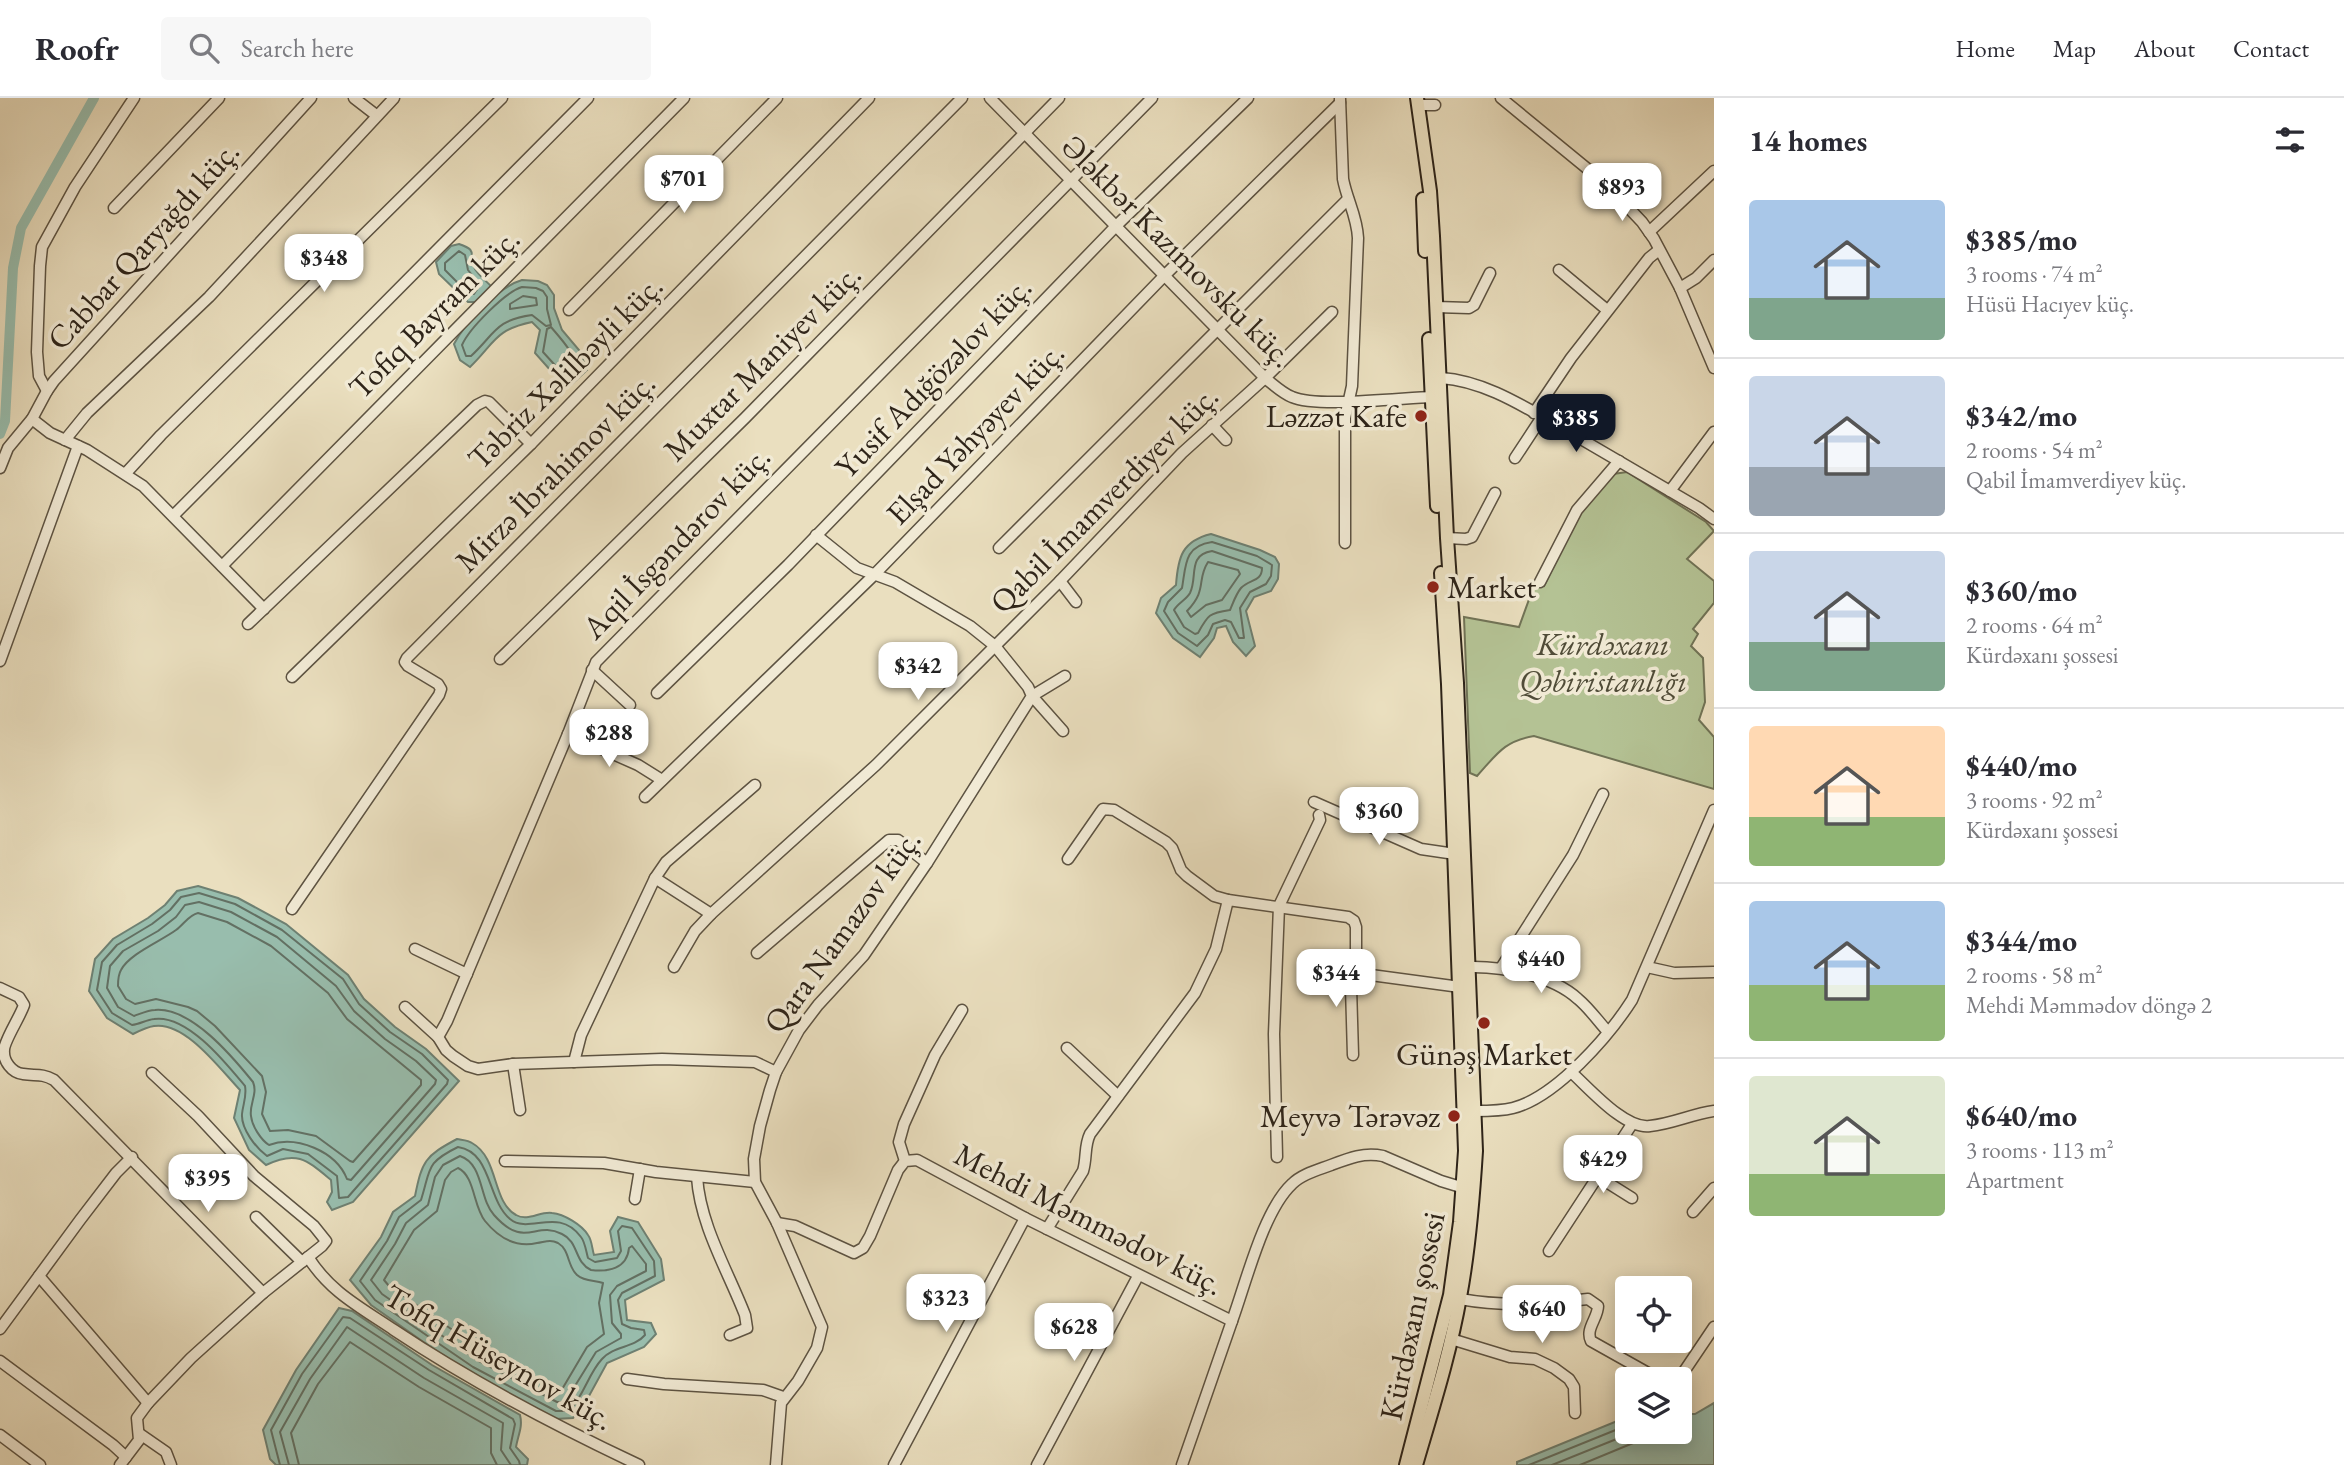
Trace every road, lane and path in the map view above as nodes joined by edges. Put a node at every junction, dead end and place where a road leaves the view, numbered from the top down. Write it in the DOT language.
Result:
graph roads {
  1 [pos="134,98"];
  2 [pos="219,98"];
  3 [pos="312,98"];
  4 [pos="354,98"];
  5 [pos="394,98"];
  6 [pos="502,98"];
  7 [pos="588,98"];
  8 [pos="684,98"];
  9 [pos="777,98"];
  10 [pos="869,98"];
  11 [pos="962,98"];
  12 [pos="990,98"];
  13 [pos="1059,98"];
  14 [pos="1152,98"];
  15 [pos="1248,98"];
  16 [pos="1502,98"];
  17 [pos="1340,100"];
  18 [pos="1415,101"];
  19 [pos="1435,105"];
  20 [pos="376,115"];
  21 [pos="1023,133"];
  22 [pos="1714,171"];
  23 [pos="1070,179"];
  24 [pos="1349,199"];
  25 [pos="114,208"];
  26 [pos="1116,226"];
  27 [pos="1650,232"];
  28 [pos="1659,250"];
  29 [pos="1714,260"];
  30 [pos="1559,270"];
  31 [pos="1490,273"];
  32 [pos="1165,275"];
  33 [pos="1680,288"];
  34 [pos="1436,307"];
  35 [pos="569,310"];
  36 [pos="1607,310"];
  37 [pos="1332,312"];
  38 [pos="1218,329"];
  39 [pos="1714,368"];
  40 [pos="1265,378"];
  41 [pos="1436,378"];
  42 [pos="47,391"];
  43 [pos="1432,397"];
  44 [pos="1349,401"];
  45 [pos="1538,415"];
  46 [pos="32,419"];
  47 [pos="1212,425"];
  48 [pos="1714,432"];
  49 [pos="65,440"];
  50 [pos="1226,440"];
  51 [pos="531,444"];
  52 [pos="78,446"];
  53 [pos="1515,458"];
  54 [pos="1619,461"];
  55 [pos="0,468"];
  56 [pos="126,473"];
  57 [pos="1670,491"];
  58 [pos="1495,493"];
  59 [pos="173,516"];
  60 [pos="1714,519"];
  61 [pos="816,536"];
  62 [pos="1447,538"];
  63 [pos="1345,543"];
  64 [pos="999,548"];
  65 [pos="222,566"];
  66 [pos="873,576"];
  67 [pos="1060,581"];
  68 [pos="1540,583"];
  69 [pos="1076,602"];
  70 [pos="264,609"];
  71 [pos="248,624"];
  72 [pos="995,646"];
  73 [pos="500,659"];
  74 [pos="0,661"];
  75 [pos="592,670"];
  76 [pos="1065,676"];
  77 [pos="292,677"];
  78 [pos="1453,684"];
  79 [pos="657,694"];
  80 [pos="1032,696"];
  81 [pos="630,705"];
  82 [pos="1063,731"];
  83 [pos="568,734"];
  84 [pos="662,780"];
  85 [pos="755,785"];
  86 [pos="1603,794"];
  87 [pos="645,797"];
  88 [pos="1314,802"];
  89 [pos="1714,810"];
  90 [pos="1320,816"];
  91 [pos="1455,854"];
  92 [pos="1068,859"];
  93 [pos="927,863"];
  94 [pos="655,878"];
  95 [pos="1228,900"];
  96 [pos="1279,906"];
  97 [pos="292,909"];
  98 [pos="711,914"];
  99 [pos="415,949"];
  100 [pos="757,953"];
  101 [pos="674,967"];
  102 [pos="1468,967"];
  103 [pos="1647,967"];
  104 [pos="1501,968"];
  105 [pos="1714,972"];
  106 [pos="1356,973"];
  107 [pos="467,974"];
  108 [pos="1460,987"];
  109 [pos="0,988"];
  110 [pos="405,1007"];
  111 [pos="962,1010"];
  112 [pos="1608,1032"];
  113 [pos="438,1037"];
  114 [pos="1067,1048"];
  115 [pos="1353,1055"];
  116 [pos="574,1062"];
  117 [pos="513,1064"];
  118 [pos="776,1072"];
  119 [pos="1571,1072"];
  120 [pos="152,1073"];
  121 [pos="1118,1096"];
  122 [pos="520,1110"];
  123 [pos="1470,1111"];
  124 [pos="1714,1111"];
  125 [pos="1632,1124"];
  126 [pos="132,1157"];
  127 [pos="1277,1157"];
  128 [pos="505,1161"];
  129 [pos="905,1161"];
  130 [pos="640,1169"];
  131 [pos="1597,1176"];
  132 [pos="697,1177"];
  133 [pos="755,1182"];
  134 [pos="1464,1188"];
  135 [pos="1714,1188"];
  136 [pos="1632,1198"];
  137 [pos="635,1199"];
  138 [pos="1693,1212"];
  139 [pos="256,1217"];
  140 [pos="1025,1218"];
  141 [pos="777,1223"];
  142 [pos="1047,1229"];
  143 [pos="1549,1251"];
  144 [pos="305,1260"];
  145 [pos="39,1276"];
  146 [pos="1138,1276"];
  147 [pos="263,1293"];
  148 [pos="1460,1299"];
  149 [pos="1232,1321"];
  150 [pos="1714,1327"];
  151 [pos="0,1329"];
  152 [pos="730,1335"];
  153 [pos="1451,1339"];
  154 [pos="0,1361"];
  155 [pos="1637,1367"];
  156 [pos="1687,1367"];
  157 [pos="627,1379"];
  158 [pos="783,1396"];
  159 [pos="148,1403"];
  160 [pos="1576,1413"];
  161 [pos="140,1434"];
  162 [pos="0,1435"];
  163 [pos="123,1461"];
  164 [pos="636,1464"];
  165 [pos="40,1465"];
  166 [pos="171,1465"];
  167 [pos="776,1465"];
  168 [pos="894,1465"];
  169 [pos="1037,1465"];
  170 [pos="1182,1465"];
  171 [pos="1406,1465"];
  172 [pos="1416,1465"];
  1 -- 42 [label="street"];
  2 -- 25 [label="street"];
  3 -- 42 [label="street, Cabbar Qaryağdı küç."];
  4 -- 20 [label="street"];
  5 -- 20 [label="street"];
  6 -- 56 [label="street"];
  7 -- 59 [label="street"];
  8 -- 65 [label="street, Tofiq Bayram küç."];
  9 -- 35 [label="street"];
  10 -- 51 [label="street, Təbriz Xəlilbəyli küç."];
  11 -- 97 [label="street, Mirzə İbrahimov küç."];
  12 -- 21 [label="street, Ələkbər Kazımovsku küç."];
  13 -- 21 [label="street, Muxtar Maniyev küç."];
  14 -- 23 [label="street, Aqil İsgəndərov küç."];
  15 -- 26 [label="street, Yusif Adığözəlov küç."];
  16 -- 27 [label="street"];
  17 -- 24 [label="street"];
  17 -- 32 [label="street, Elşad Yəhyəyev küç."];
  18 -- 19 [label="street"];
  18 -- 34 [label="main road"];
  18 -- 41 [label="main road"];
  20 -- 49 [label="street"];
  21 -- 23 [label="street, Ələkbər Kazımovsku küç."];
  21 -- 73 [label="street, Muxtar Maniyev küç."];
  22 -- 27 [label="street"];
  23 -- 26 [label="street, Ələkbər Kazımovsku küç."];
  23 -- 75 [label="street, Aqil İsgəndərov küç."];
  24 -- 38 [label="street"];
  24 -- 44 [label="street"];
  26 -- 32 [label="street, Ələkbər Kazımovsku küç."];
  26 -- 61 [label="street, Yusif Adığözəlov küç."];
  27 -- 28 [label="street"];
  28 -- 33 [label="street"];
  28 -- 36 [label="street"];
  29 -- 33 [label="street"];
  30 -- 36 [label="street"];
  31 -- 34 [label="street"];
  32 -- 38 [label="street, Ələkbər Kazımovsku küç."];
  32 -- 66 [label="street, Elşad Yəhyəyev küç."];
  33 -- 39 [label="street"];
  34 -- 41 [label="main road"];
  36 -- 45 [label="street"];
  37 -- 40 [label="street, Qabil İmamverdiyev küç."];
  38 -- 40 [label="street, Ələkbər Kazımovsku küç."];
  38 -- 64 [label="street"];
  40 -- 44 [label="street, Ələkbər Kazımovsku küç."];
  40 -- 47 [label="street, Qabil İmamverdiyev küç."];
  41 -- 43 [label="main road, Kürdəxanı şossesi"];
  41 -- 45 [label="street"];
  41 -- 62 [label="main road, Kürdəxanı şossesi"];
  42 -- 46 [label="street, Cabbar Qaryağdı küç."];
  43 -- 44 [label="street, Ələkbər Kazımovsku küç."];
  43 -- 78 [label="main road, Kürdəxanı şossesi"];
  44 -- 63 [label="street"];
  45 -- 53 [label="street"];
  45 -- 54 [label="street"];
  46 -- 49 [label="street"];
  46 -- 55 [label="street, Cabbar Qaryağdı küç."];
  47 -- 50 [label="street"];
  47 -- 67 [label="street, Qabil İmamverdiyev küç."];
  48 -- 57 [label="street"];
  49 -- 52 [label="street"];
  51 -- 70 [label="street"];
  51 -- 77 [label="street, Təbriz Xəlilbəyli küç."];
  52 -- 56 [label="street"];
  52 -- 74 [label="street"];
  54 -- 57 [label="street"];
  54 -- 68 [label="street"];
  56 -- 59 [label="street"];
  57 -- 60 [label="street"];
  58 -- 62 [label="street"];
  59 -- 65 [label="street"];
  61 -- 66 [label="street"];
  61 -- 79 [label="street, Yusif Adığözəlov küç."];
  62 -- 78 [label="main road, Kürdəxanı şossesi"];
  65 -- 70 [label="street"];
  66 -- 72 [label="street"];
  66 -- 84 [label="street, Elşad Yəhyəyev küç."];
  67 -- 69 [label="street"];
  67 -- 72 [label="street, Qabil İmamverdiyev küç."];
  70 -- 71 [label="street"];
  72 -- 80 [label="street"];
  72 -- 98 [label="street, Qabil İmamverdiyev küç."];
  75 -- 81 [label="street"];
  75 -- 83 [label="street, Aqil İsgəndərov küç."];
  76 -- 80 [label="street"];
  78 -- 91 [label="main road, Kürdəxanı şossesi"];
  78 -- 102 [label="main road, Kürdəxanı şossesi"];
  80 -- 82 [label="street"];
  80 -- 93 [label="street, Qara Namazov küç."];
  83 -- 84 [label="street"];
  83 -- 107 [label="street, Aqil İsgəndərov küç."];
  84 -- 87 [label="street, Elşad Yəhyəyev küç."];
  85 -- 94 [label="street"];
  86 -- 104 [label="street"];
  88 -- 91 [label="street"];
  89 -- 103 [label="street"];
  90 -- 96 [label="street"];
  91 -- 108 [label="main road, Kürdəxanı şossesi"];
  92 -- 95 [label="street"];
  93 -- 100 [label="street"];
  93 -- 118 [label="street, Qara Namazov küç."];
  94 -- 98 [label="street"];
  94 -- 116 [label="street"];
  95 -- 96 [label="street"];
  95 -- 121 [label="street"];
  96 -- 106 [label="street"];
  96 -- 127 [label="street"];
  98 -- 101 [label="street, Qabil İmamverdiyev küç."];
  99 -- 107 [label="street"];
  102 -- 104 [label="street"];
  102 -- 123 [label="main road, Kürdəxanı şossesi"];
  103 -- 105 [label="street"];
  103 -- 112 [label="street"];
  104 -- 112 [label="street"];
  106 -- 108 [label="street"];
  106 -- 115 [label="street"];
  107 -- 113 [label="street, Aqil İsgəndərov küç."];
  108 -- 123 [label="main road, Kürdəxanı şossesi"];
  109 -- 126 [label="street"];
  110 -- 113 [label="street"];
  111 -- 129 [label="street"];
  112 -- 119 [label="street"];
  113 -- 117 [label="street"];
  114 -- 121 [label="street"];
  116 -- 117 [label="street"];
  116 -- 118 [label="street"];
  117 -- 122 [label="street"];
  118 -- 133 [label="street, Qara Namazov küç."];
  119 -- 123 [label="street"];
  119 -- 125 [label="street"];
  120 -- 144 [label="street"];
  121 -- 142 [label="street"];
  123 -- 134 [label="main road, Kürdəxanı şossesi"];
  123 -- 148 [label="main road, Kürdəxanı şossesi"];
  124 -- 125 [label="street"];
  125 -- 131 [label="street"];
  126 -- 145 [label="street"];
  126 -- 147 [label="street"];
  128 -- 130 [label="street"];
  129 -- 140 [label="street, Mehdi Məmmədov küç."];
  129 -- 141 [label="street, Mehdi Məmmədov küç."];
  130 -- 132 [label="street"];
  130 -- 137 [label="street"];
  131 -- 136 [label="street"];
  131 -- 143 [label="street"];
  132 -- 133 [label="street"];
  132 -- 152 [label="street"];
  133 -- 141 [label="street"];
  134 -- 149 [label="street, Mehdi Məmmədov küç."];
  134 -- 171 [label="main road, Kürdəxanı şossesi"];
  135 -- 138 [label="street"];
  139 -- 144 [label="street, Tofiq Hüseynov küç."];
  140 -- 142 [label="street, Mehdi Məmmədov küç."];
  140 -- 168 [label="street"];
  141 -- 158 [label="street"];
  142 -- 146 [label="street, Mehdi Məmmədov küç."];
  144 -- 147 [label="street"];
  144 -- 164 [label="street, Tofiq Hüseynov küç."];
  145 -- 151 [label="street"];
  145 -- 159 [label="street"];
  146 -- 149 [label="street, Mehdi Məmmədov küç."];
  146 -- 169 [label="street"];
  147 -- 159 [label="street"];
  148 -- 153 [label="main road, Kürdəxanı şossesi"];
  148 -- 155 [label="street"];
  149 -- 170 [label="street"];
  150 -- 156 [label="street"];
  153 -- 160 [label="street"];
  153 -- 172 [label="main road, Kürdəxanı şossesi"];
  154 -- 163 [label="street"];
  157 -- 158 [label="street"];
  158 -- 167 [label="street"];
  159 -- 161 [label="street"];
  161 -- 163 [label="street"];
  161 -- 166 [label="street"];
  162 -- 165 [label="street"];
}
